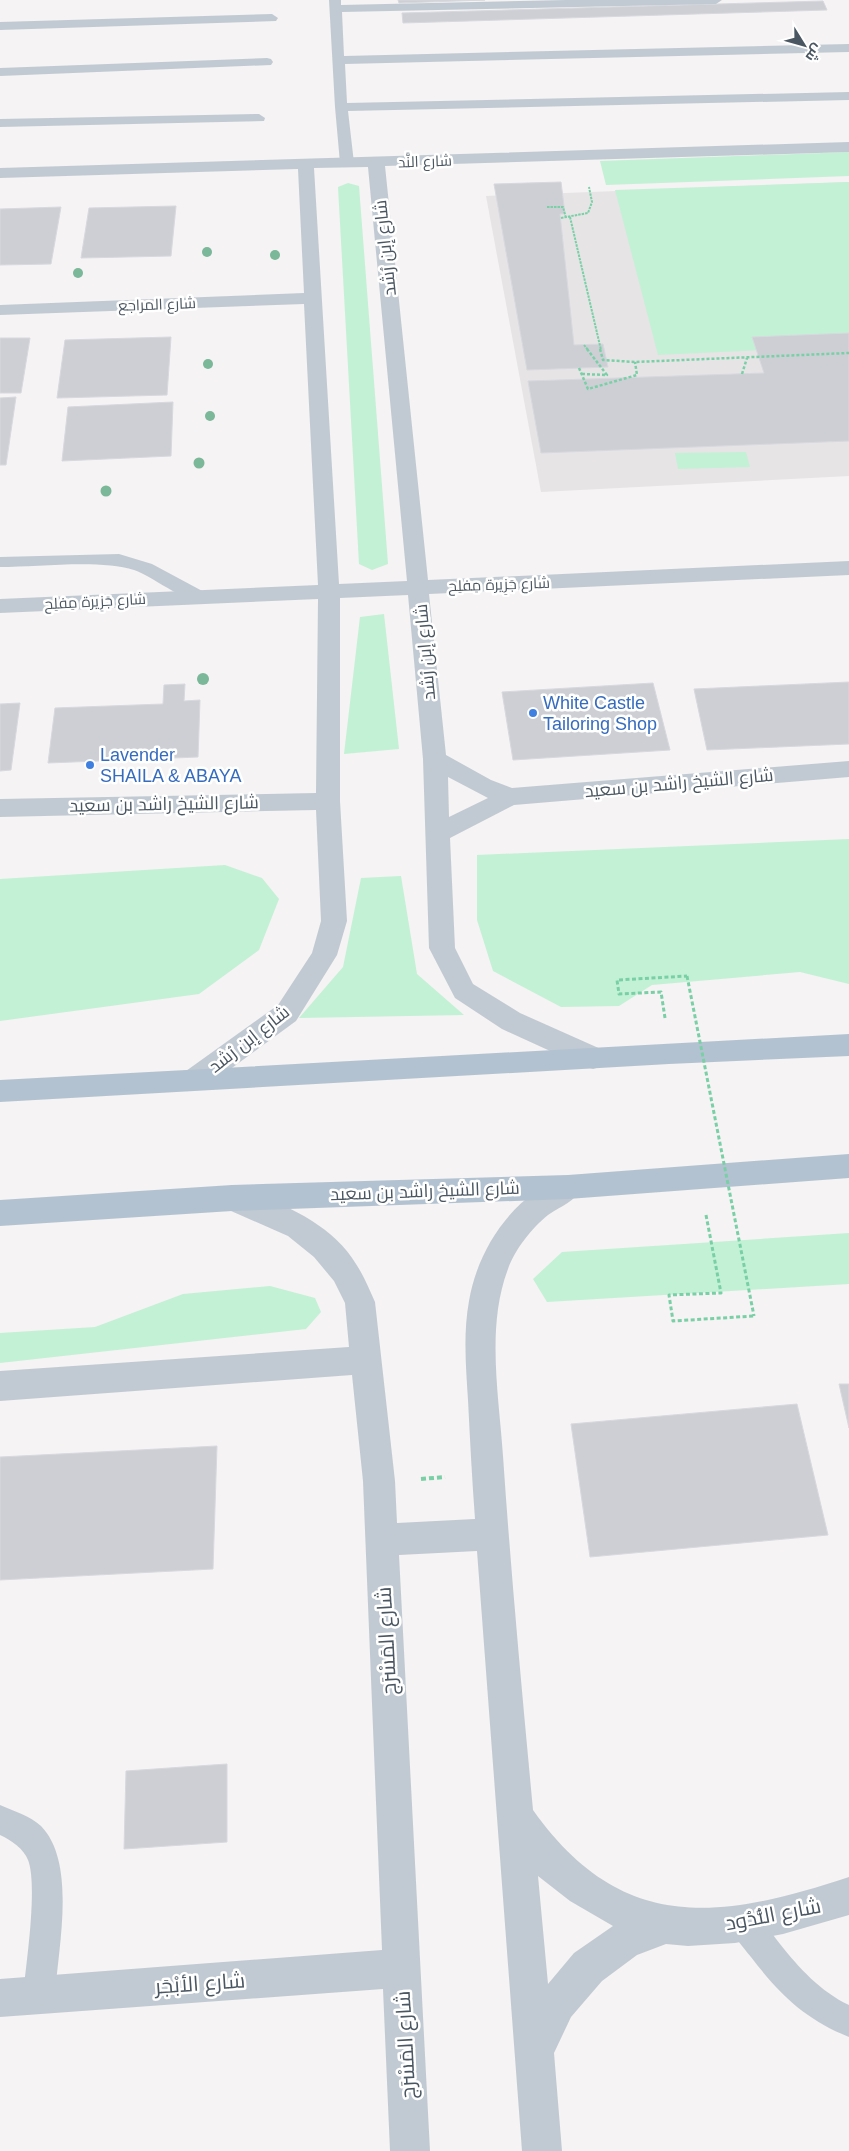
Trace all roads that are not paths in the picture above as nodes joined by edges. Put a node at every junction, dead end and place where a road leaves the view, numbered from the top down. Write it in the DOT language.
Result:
graph roads {
  1 [pos="716,0"];
  2 [pos="336,4"];
  3 [pos="272,18"];
  4 [pos="0,26"];
  5 [pos="849,48"];
  6 [pos="339,60"];
  7 [pos="267,62"];
  8 [pos="0,72"];
  9 [pos="849,96"];
  10 [pos="341,107"];
  11 [pos="259,118"];
  12 [pos="0,123"];
  13 [pos="849,147"];
  14 [pos="376,163"];
  15 [pos="347,164"];
  16 [pos="306,165"];
  17 [pos="0,173"];
  18 [pos="314,298"];
  19 [pos="0,310"];
  20 [pos="0,562"];
  21 [pos="849,568"];
  22 [pos="419,587"];
  23 [pos="329,591"];
  24 [pos="200,597"];
  25 [pos="0,606"];
  26 [pos="434,759"];
  27 [pos="849,769"];
  28 [pos="510,797"];
  29 [pos="328,801"];
  30 [pos="0,808"];
  31 [pos="437,834"];
  32 [pos="849,1045"];
  33 [pos="593,1058"];
  34 [pos="196,1080"];
  35 [pos="0,1091"];
  36 [pos="849,1166"];
  37 [pos="568,1187"];
  38 [pos="232,1198"];
  39 [pos="0,1213"];
  40 [pos="366,1360"];
  41 [pos="0,1386"];
  42 [pos="492,1534"];
  43 [pos="381,1540"];
  44 [pos="516,1818"];
  45 [pos="0,1820"];
  46 [pos="849,1896"];
  47 [pos="744,1922"];
  48 [pos="666,1926"];
  49 [pos="401,1968"];
  50 [pos="39,1996"];
  51 [pos="0,1998"];
  52 [pos="849,2021"];
  53 [pos="535,2050"];
  54 [pos="410,2151"];
  55 [pos="542,2151"];
  1 -- 2 [label="lane"];
  2 -- 6 [label="lane"];
  3 -- 4 [label="lane"];
  5 -- 6 [label="lane"];
  6 -- 10 [label="lane"];
  7 -- 8 [label="lane"];
  9 -- 10 [label="lane"];
  10 -- 15 [label="lane"];
  11 -- 12 [label="lane"];
  13 -- 14 [label="street, شارع النَّد"];
  14 -- 15 [label="street, شارع النَّد"];
  14 -- 22 [label="street, شارع إبن رُشد"];
  15 -- 16 [label="street, شارع النَّد"];
  16 -- 17 [label="street, شارع النَّد"];
  16 -- 18 [label="street, شارع إبن رُشد"];
  18 -- 19 [label="street, شارع المراجع"];
  18 -- 23 [label="street, شارع إبن رُشد"];
  20 -- 24 [label="lane"];
  21 -- 22 [label="street, شارع جَزِيرة مِفلِح"];
  22 -- 23 [label="street, شارع جَزِيرة مِفلِح"];
  22 -- 26 [label="street, شارع إبن رُشد"];
  23 -- 24 [label="street, شارع جَزِيرة مِفلِح"];
  23 -- 29 [label="street, شارع إبن رُشد"];
  24 -- 25 [label="street, شارع جَزِيرة مِفلِح"];
  26 -- 28 [label="street, شارع الشيخ راشد بن سعيد"];
  26 -- 31 [label="street, شارع إبن رُشد"];
  27 -- 28 [label="street, شارع الشيخ راشد بن سعيد"];
  28 -- 31 [label="street, شارع الشيخ راشد بن سعيد"];
  29 -- 30 [label="street, شارع الشيخ راشد بن سعيد"];
  29 -- 34 [label="street, شارع إبن رُشد"];
  31 -- 33 [label="street, شارع إبن رُشد"];
  32 -- 33 [label="main road"];
  33 -- 34 [label="main road"];
  34 -- 35 [label="main road"];
  36 -- 37 [label="main road, شارع الشيخ راشد بن سعيد"];
  37 -- 38 [label="main road, شارع الشيخ راشد بن سعيد"];
  37 -- 42 [label="street"];
  38 -- 39 [label="main road, شارع الشيخ راشد بن سعيد"];
  38 -- 40 [label="street, شارع المَسْرَج"];
  40 -- 41 [label="street"];
  40 -- 43 [label="street, شارع المَسْرَج"];
  42 -- 43 [label="street"];
  42 -- 44 [label="street"];
  43 -- 49 [label="street, شارع المَسْرَج"];
  44 -- 48 [label="street, شارع النُّدُود"];
  44 -- 53 [label="street"];
  45 -- 50 [label="lane"];
  46 -- 47 [label="street, شارع النُّدُود"];
  47 -- 48 [label="street, شارع النُّدُود"];
  47 -- 52 [label="lane"];
  48 -- 53 [label="street, شارع النُّدُود"];
  49 -- 50 [label="street, شارع الأبْجَر"];
  49 -- 54 [label="street, شارع المَسْرَج"];
  50 -- 51 [label="street, شارع الأبْجَر"];
  53 -- 55 [label="street"];
}
